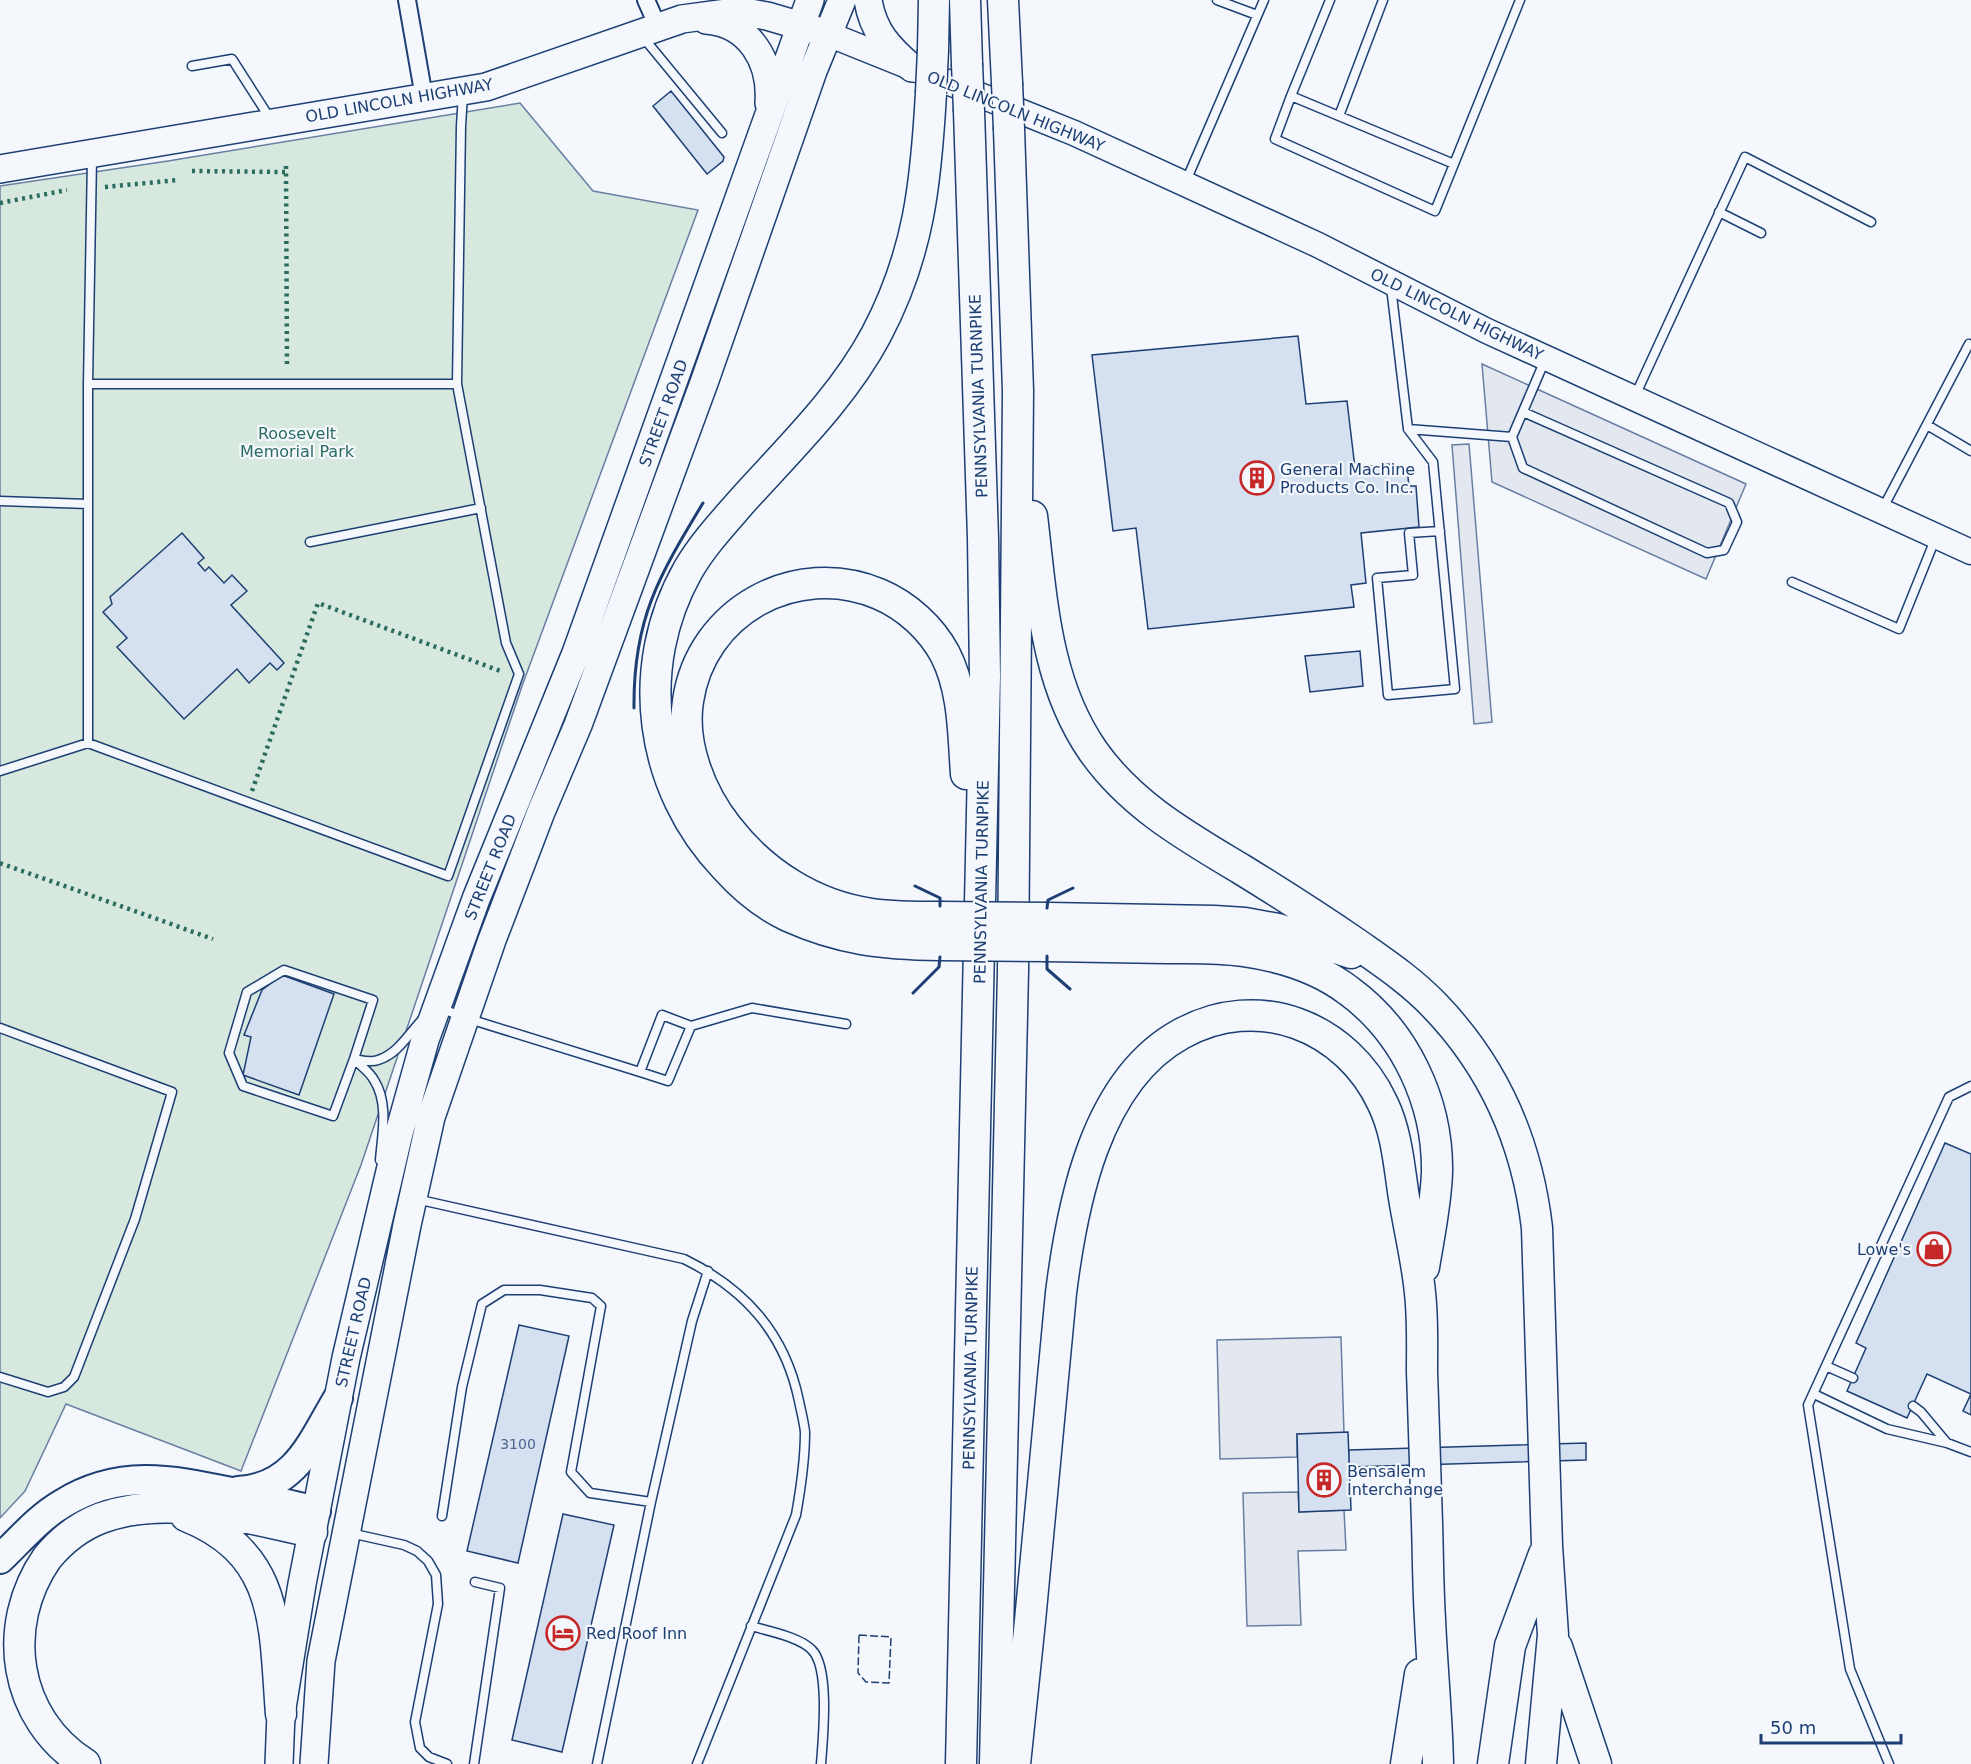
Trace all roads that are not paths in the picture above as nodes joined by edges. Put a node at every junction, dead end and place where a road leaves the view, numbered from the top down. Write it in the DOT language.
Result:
graph roads {
  1 [pos="407,0"];
  2 [pos="646,0"];
  3 [pos="842,0"];
  4 [pos="868,0"];
  5 [pos="934,0"];
  6 [pos="965,0"];
  7 [pos="1003,0"];
  8 [pos="1217,0"];
  9 [pos="1264,0"];
  10 [pos="1330,0"];
  11 [pos="1383,0"];
  12 [pos="1520,0"];
  13 [pos="806,12"];
  14 [pos="1257,15"];
  15 [pos="687,19"];
  16 [pos="649,30"];
  17 [pos="828,34"];
  18 [pos="922,59"];
  19 [pos="192,66"];
  20 [pos="463,91"];
  21 [pos="1291,96"];
  22 [pos="424,97"];
  23 [pos="768,114"];
  24 [pos="1339,116"];
  25 [pos="273,123"];
  26 [pos="722,133"];
  27 [pos="92,155"];
  28 [pos="1454,164"];
  29 [pos="0,169"];
  30 [pos="1185,184"];
  31 [pos="1719,212"];
  32 [pos="1871,222"];
  33 [pos="1761,233"];
  34 [pos="1390,282"];
  35 [pos="1971,345"];
  36 [pos="1546,357"];
  37 [pos="88,384"];
  38 [pos="457,384"];
  39 [pos="1018,391"];
  40 [pos="1635,397"];
  41 [pos="1523,412"];
  42 [pos="1927,425"];
  43 [pos="1408,429"];
  44 [pos="1512,437"];
  45 [pos="1971,451"];
  46 [pos="0,501"];
  47 [pos="88,504"];
  48 [pos="481,508"];
  49 [pos="1881,511"];
  50 [pos="1440,531"];
  51 [pos="1936,536"];
  52 [pos="310,542"];
  53 [pos="1971,552"];
  54 [pos="1791,582"];
  55 [pos="88,743"];
  56 [pos="0,771"];
  57 [pos="940,931"];
  58 [pos="1047,932"];
  59 [pos="980,954"];
  60 [pos="1388,966"];
  61 [pos="436,1007"];
  62 [pos="466,1018"];
  63 [pos="846,1024"];
  64 [pos="691,1026"];
  65 [pos="0,1028"];
  66 [pos="354,1059"];
  67 [pos="640,1072"];
  68 [pos="1971,1086"];
  69 [pos="386,1188"];
  70 [pos="413,1198"];
  71 [pos="708,1271"];
  72 [pos="1420,1294"];
  73 [pos="1826,1366"];
  74 [pos="0,1377"];
  75 [pos="1853,1378"];
  76 [pos="1814,1394"];
  77 [pos="338,1398"];
  78 [pos="1913,1406"];
  79 [pos="1947,1443"];
  80 [pos="1971,1452"];
  81 [pos="230,1492"];
  82 [pos="651,1502"];
  83 [pos="145,1510"];
  84 [pos="442,1516"];
  85 [pos="314,1522"];
  86 [pos="347,1532"];
  87 [pos="1547,1546"];
  88 [pos="0,1559"];
  89 [pos="474,1582"];
  90 [pos="1430,1618"];
  91 [pos="751,1626"];
  92 [pos="1553,1635"];
  93 [pos="281,1714"];
  94 [pos="85,1764"];
  95 [pos="279,1764"];
  96 [pos="314,1764"];
  97 [pos="447,1764"];
  98 [pos="474,1764"];
  99 [pos="597,1764"];
  100 [pos="697,1764"];
  101 [pos="821,1764"];
  102 [pos="961,1764"];
  103 [pos="995,1764"];
  104 [pos="1015,1764"];
  105 [pos="1406,1764"];
  106 [pos="1438,1764"];
  107 [pos="1494,1764"];
  108 [pos="1541,1764"];
  109 [pos="1596,1764"];
  110 [pos="1889,1764"];
  1 -- 22 [label="street"];
  2 -- 16 [label="street"];
  3 -- 17 [label="main road, STREET ROAD"];
  4 -- 18 [label="main road"];
  5 -- 18 [label="highway"];
  6 -- 59 [label="highway, PENNSYLVANIA TURNPIKE, bridge"];
  7 -- 39 [label="highway, PENNSYLVANIA TURNPIKE, bridge"];
  8 -- 14 [label="lane"];
  9 -- 14 [label="lane"];
  10 -- 21 [label="lane"];
  11 -- 24 [label="lane"];
  12 -- 28 [label="lane"];
  13 -- 15 [label="main road, OLD LINCOLN HIGHWAY"];
  13 -- 17 [label="main road, OLD LINCOLN HIGHWAY"];
  13 -- 23 [label="main road, STREET ROAD"];
  14 -- 30 [label="lane"];
  15 -- 16 [label="main road, OLD LINCOLN HIGHWAY"];
  15 -- 23 [label="main road"];
  16 -- 20 [label="main road, OLD LINCOLN HIGHWAY"];
  16 -- 26 [label="lane"];
  17 -- 18 [label="main road, OLD LINCOLN HIGHWAY"];
  17 -- 62 [label="main road, STREET ROAD"];
  18 -- 30 [label="main road, OLD LINCOLN HIGHWAY"];
  18 -- 57 [label="highway, bridge"];
  19 -- 25 [label="lane"];
  20 -- 22 [label="main road, OLD LINCOLN HIGHWAY"];
  20 -- 38 [label="lane"];
  21 -- 24 [label="lane"];
  21 -- 28 [label="lane"];
  22 -- 25 [label="main road, OLD LINCOLN HIGHWAY"];
  23 -- 61 [label="main road, STREET ROAD"];
  24 -- 28 [label="lane"];
  25 -- 27 [label="main road, OLD LINCOLN HIGHWAY"];
  27 -- 29 [label="main road, OLD LINCOLN HIGHWAY"];
  27 -- 37 [label="lane"];
  30 -- 34 [label="main road, OLD LINCOLN HIGHWAY"];
  31 -- 32 [label="lane"];
  31 -- 33 [label="lane"];
  31 -- 40 [label="lane"];
  34 -- 36 [label="main road, OLD LINCOLN HIGHWAY"];
  34 -- 43 [label="lane"];
  35 -- 42 [label="lane"];
  36 -- 40 [label="main road, OLD LINCOLN HIGHWAY"];
  36 -- 41 [label="lane"];
  37 -- 38 [label="lane"];
  37 -- 47 [label="lane"];
  38 -- 48 [label="lane"];
  39 -- 60 [label="highway"];
  39 -- 103 [label="highway, PENNSYLVANIA TURNPIKE"];
  40 -- 49 [label="main road, OLD LINCOLN HIGHWAY"];
  41 -- 44 [label="lane"];
  41 -- 44 [label="lane"];
  42 -- 45 [label="lane"];
  42 -- 49 [label="lane"];
  43 -- 44 [label="lane"];
  43 -- 50 [label="lane"];
  46 -- 47 [label="lane"];
  47 -- 55 [label="lane"];
  48 -- 52 [label="lane"];
  48 -- 55 [label="lane"];
  49 -- 51 [label="main road, OLD LINCOLN HIGHWAY"];
  50 -- 50 [label="lane"];
  51 -- 53 [label="main road, OLD LINCOLN HIGHWAY"];
  51 -- 54 [label="lane"];
  55 -- 56 [label="lane"];
  57 -- 58 [label="highway, bridge"];
  57 -- 59 [label="highway"];
  58 -- 60 [label="highway"];
  58 -- 72 [label="highway"];
  59 -- 102 [label="highway, PENNSYLVANIA TURNPIKE"];
  60 -- 87 [label="highway"];
  61 -- 62 [label="lane"];
  61 -- 66 [label="lane"];
  61 -- 69 [label="main road, STREET ROAD"];
  62 -- 67 [label="lane"];
  62 -- 70 [label="main road, STREET ROAD"];
  63 -- 64 [label="lane"];
  64 -- 67 [label="lane"];
  64 -- 67 [label="lane"];
  65 -- 74 [label="lane"];
  66 -- 66 [label="lane"];
  66 -- 69 [label="lane"];
  68 -- 73 [label="lane"];
  69 -- 77 [label="main road, STREET ROAD"];
  70 -- 71 [label="lane"];
  70 -- 86 [label="main road, STREET ROAD"];
  71 -- 82 [label="lane"];
  71 -- 91 [label="lane"];
  72 -- 90 [label="highway"];
  72 -- 104 [label="highway"];
  73 -- 75 [label="lane"];
  73 -- 76 [label="lane"];
  76 -- 79 [label="lane"];
  76 -- 110 [label="lane"];
  77 -- 81 [label="highway"];
  77 -- 85 [label="main road, STREET ROAD"];
  78 -- 79 [label="lane"];
  79 -- 80 [label="lane"];
  81 -- 85 [label="highway"];
  81 -- 88 [label="highway"];
  82 -- 84 [label="lane"];
  82 -- 99 [label="lane"];
  83 -- 85 [label="highway"];
  83 -- 93 [label="highway"];
  83 -- 94 [label="highway"];
  85 -- 86 [label="main road"];
  85 -- 93 [label="main road, STREET ROAD"];
  86 -- 96 [label="main road, STREET ROAD"];
  86 -- 97 [label="lane"];
  87 -- 92 [label="highway"];
  87 -- 107 [label="highway"];
  89 -- 98 [label="lane"];
  90 -- 105 [label="highway"];
  90 -- 106 [label="highway"];
  91 -- 100 [label="lane"];
  91 -- 101 [label="lane"];
  92 -- 108 [label="highway"];
  92 -- 109 [label="highway"];
  93 -- 95 [label="main road, STREET ROAD"];
}
